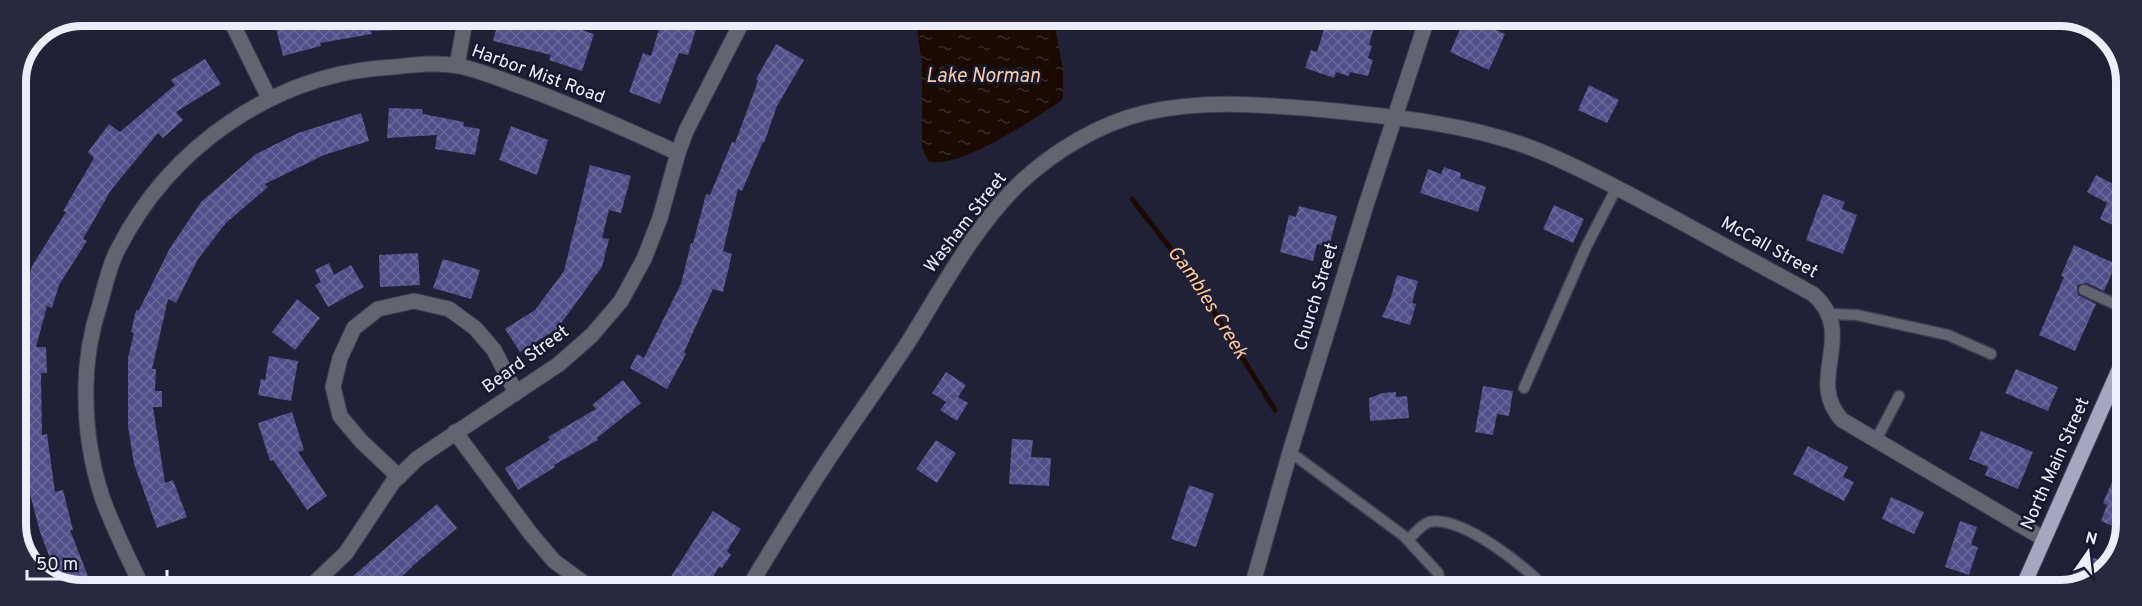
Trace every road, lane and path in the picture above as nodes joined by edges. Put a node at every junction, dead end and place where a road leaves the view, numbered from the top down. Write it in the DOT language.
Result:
graph roads {
  1 [pos="233,26"];
  2 [pos="464,26"];
  3 [pos="740,26"];
  4 [pos="1425,26"];
  5 [pos="457,66"];
  6 [pos="269,98"];
  7 [pos="1395,118"];
  8 [pos="678,153"];
  9 [pos="1617,187"];
  10 [pos="2084,290"];
  11 [pos="2116,304"];
  12 [pos="1830,314"];
  13 [pos="1991,354"];
  14 [pos="2116,377"];
  15 [pos="1524,388"];
  16 [pos="516,393"];
  17 [pos="1899,396"];
  18 [pos="455,432"];
  19 [pos="1876,440"];
  20 [pos="1290,452"];
  21 [pos="399,477"];
  22 [pos="2044,539"];
  23 [pos="1408,540"];
  24 [pos="139,580"];
  25 [pos="318,580"];
  26 [pos="580,580"];
  27 [pos="753,580"];
  28 [pos="1254,580"];
  29 [pos="1440,580"];
  30 [pos="1538,580"];
  31 [pos="2026,580"];
  1 -- 6 [label="street"];
  2 -- 5 [label="street"];
  3 -- 8 [label="street, Beard Street"];
  4 -- 7 [label="street, Church Street"];
  5 -- 6 [label="street, Harbor Mist Road"];
  5 -- 8 [label="street, Harbor Mist Road"];
  6 -- 24 [label="street, Harbor Mist Road"];
  7 -- 9 [label="street, McCall Street"];
  7 -- 20 [label="street, Church Street"];
  7 -- 27 [label="street, Washam Street"];
  8 -- 16 [label="street, Beard Street"];
  9 -- 12 [label="street, McCall Street"];
  9 -- 15 [label="lane"];
  10 -- 11 [label="lane"];
  12 -- 13 [label="lane"];
  12 -- 19 [label="street"];
  14 -- 22 [label="main road, North Main Street"];
  16 -- 18 [label="street, Beard Street"];
  16 -- 21 [label="street"];
  17 -- 19 [label="lane"];
  18 -- 21 [label="street, Beard Street"];
  18 -- 26 [label="street"];
  19 -- 22 [label="street"];
  20 -- 23 [label="lane"];
  20 -- 28 [label="street, Church Street"];
  21 -- 25 [label="street, Beard Street"];
  22 -- 31 [label="main road, North Main Street"];
  23 -- 29 [label="lane"];
  23 -- 30 [label="lane"];
}
